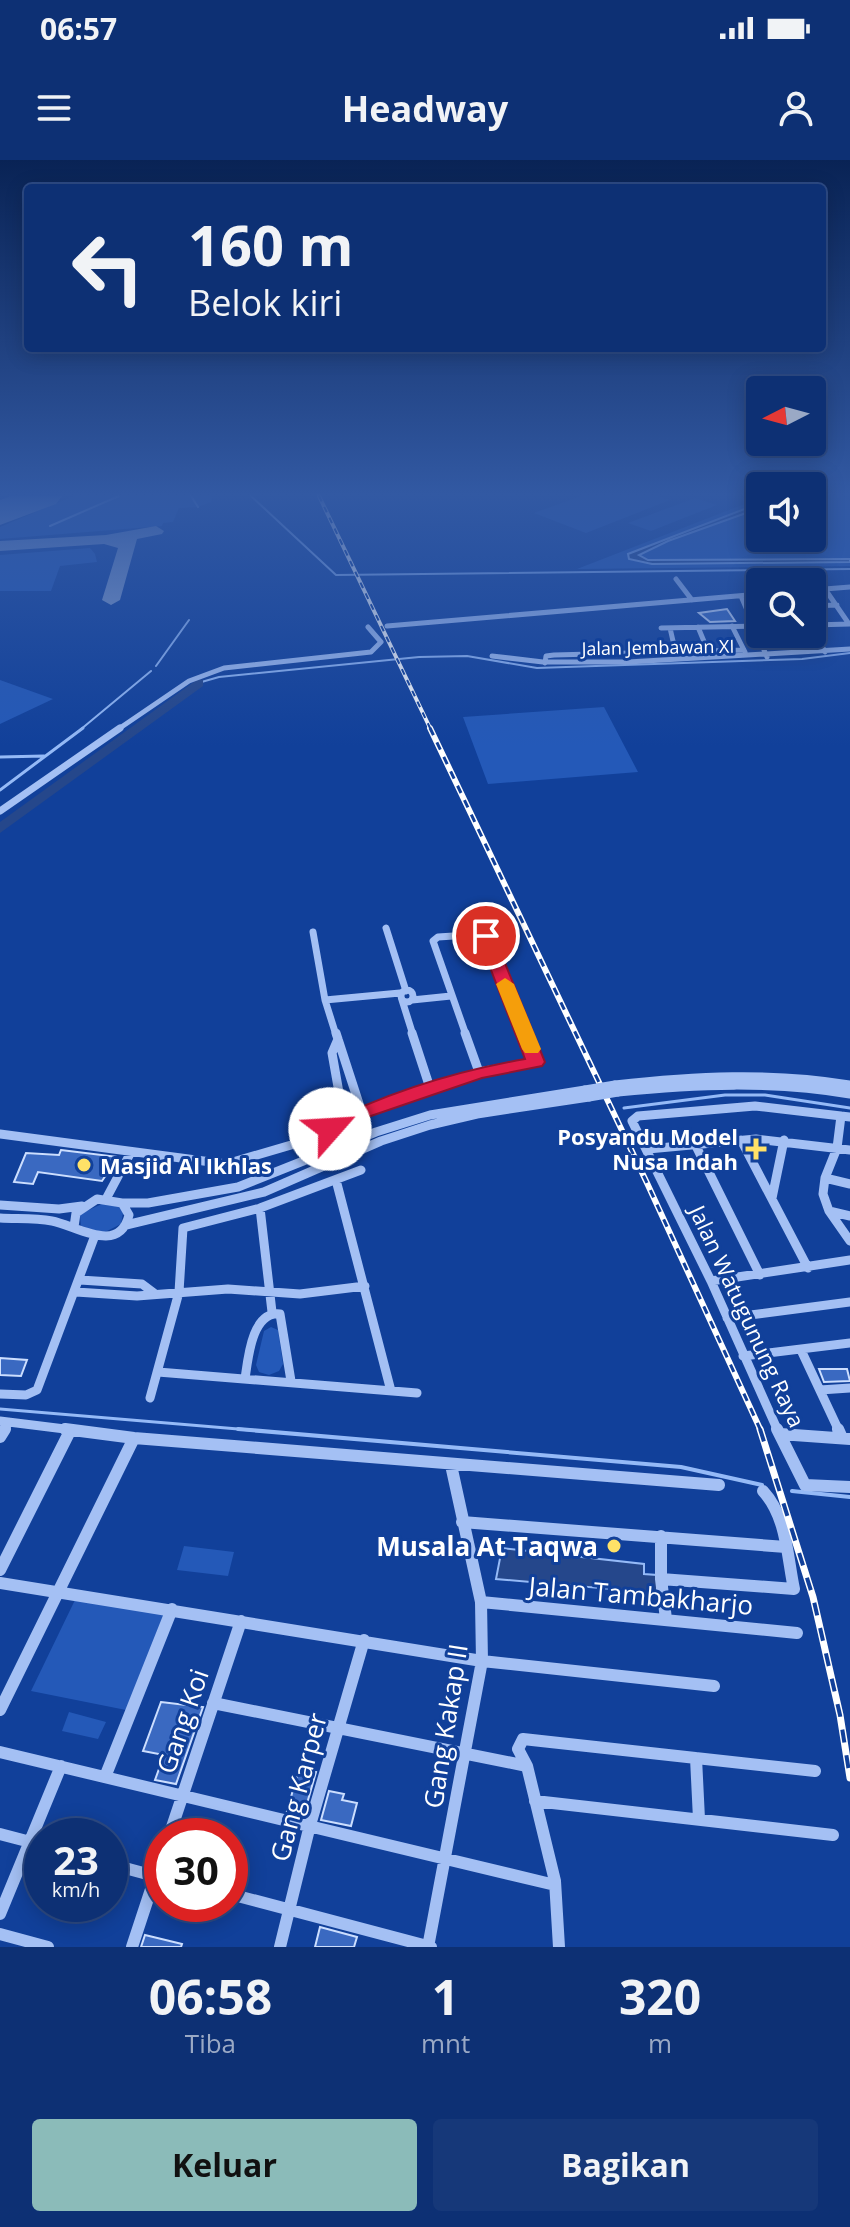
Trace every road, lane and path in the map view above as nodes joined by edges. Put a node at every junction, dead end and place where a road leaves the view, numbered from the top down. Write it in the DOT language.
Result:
graph roads {
  1 [pos="676,579"];
  2 [pos="850,587"];
  3 [pos="826,589"];
  4 [pos="826,590"];
  5 [pos="746,595"];
  6 [pos="741,596"];
  7 [pos="692,600"];
  8 [pos="746,605"];
  9 [pos="826,606"];
  10 [pos="838,606"];
  11 [pos="850,607"];
  12 [pos="850,624"];
  13 [pos="826,625"];
  14 [pos="387,626"];
  15 [pos="732,626"];
  16 [pos="746,626"];
  17 [pos="368,627"];
  18 [pos="698,627"];
  19 [pos="661,628"];
  20 [pos="670,628"];
  21 [pos="673,641"];
  22 [pos="764,648"];
  23 [pos="823,648"];
  24 [pos="850,649"];
  25 [pos="825,652"];
  26 [pos="492,656"];
  27 [pos="710,656"];
  28 [pos="767,657"];
  29 [pos="0,811"];
  30 [pos="480,921"];
  31 [pos="386,928"];
  32 [pos="313,932"];
  33 [pos="485,934"];
  34 [pos="405,996"];
  35 [pos="451,996"];
  36 [pos="325,1000"];
  37 [pos="338,1039"];
  38 [pos="479,1072"];
  39 [pos="850,1085"];
  40 [pos="616,1088"];
  41 [pos="431,1091"];
  42 [pos="587,1094"];
  43 [pos="850,1094"];
  44 [pos="362,1113"];
  45 [pos="846,1117"];
  46 [pos="344,1121"];
  47 [pos="1,1137"];
  48 [pos="741,1140"];
  49 [pos="784,1140"];
  50 [pos="695,1144"];
  51 [pos="837,1148"];
  52 [pos="648,1149"];
  53 [pos="850,1150"];
  54 [pos="131,1152"];
  55 [pos="361,1170"];
  56 [pos="825,1178"];
  57 [pos="336,1180"];
  58 [pos="850,1184"];
  59 [pos="106,1199"];
  60 [pos="772,1199"];
  61 [pos="122,1203"];
  62 [pos="0,1205"];
  63 [pos="82,1206"];
  64 [pos="260,1208"];
  65 [pos="829,1211"];
  66 [pos="850,1216"];
  67 [pos="0,1218"];
  68 [pos="126,1225"];
  69 [pos="74,1227"];
  70 [pos="94,1238"];
  71 [pos="850,1241"];
  72 [pos="850,1260"];
  73 [pos="808,1268"];
  74 [pos="760,1275"];
  75 [pos="80,1280"];
  76 [pos="711,1281"];
  77 [pos="122,1283"];
  78 [pos="365,1286"];
  79 [pos="76,1292"];
  80 [pos="179,1292"];
  81 [pos="154,1293"];
  82 [pos="272,1294"];
  83 [pos="118,1295"];
  84 [pos="850,1302"];
  85 [pos="272,1312"];
  86 [pos="727,1318"];
  87 [pos="850,1343"];
  88 [pos="801,1350"];
  89 [pos="743,1356"];
  90 [pos="158,1372"];
  91 [pos="245,1379"];
  92 [pos="291,1381"];
  93 [pos="850,1388"];
  94 [pos="820,1390"];
  95 [pos="391,1391"];
  96 [pos="417,1393"];
  97 [pos="0,1394"];
  98 [pos="150,1398"];
  99 [pos="4,1422"];
  100 [pos="70,1431"];
  101 [pos="780,1434"];
  102 [pos="0,1437"];
  103 [pos="134,1438"];
  104 [pos="846,1439"];
  105 [pos="451,1465"];
  106 [pos="719,1485"];
  107 [pos="850,1487"];
  108 [pos="763,1491"];
  109 [pos="462,1522"];
  110 [pos="661,1536"];
  111 [pos="786,1547"];
  112 [pos="0,1570"];
  113 [pos="661,1579"];
  114 [pos="0,1583"];
  115 [pos="58,1595"];
  116 [pos="481,1602"];
  117 [pos="172,1609"];
  118 [pos="666,1619"];
  119 [pos="241,1621"];
  120 [pos="797,1633"];
  121 [pos="364,1640"];
  122 [pos="482,1661"];
  123 [pos="714,1686"];
  124 [pos="213,1703"];
  125 [pos="0,1710"];
  126 [pos="339,1726"];
  127 [pos="0,1752"];
  128 [pos="462,1754"];
  129 [pos="696,1758"];
  130 [pos="61,1766"];
  131 [pos="527,1766"];
  132 [pos="815,1771"];
  133 [pos="105,1777"];
  134 [pos="182,1795"];
  135 [pos="535,1801"];
  136 [pos="44,1818"];
  137 [pos="175,1818"];
  138 [pos="699,1819"];
  139 [pos="310,1825"];
  140 [pos="0,1834"];
  141 [pos="833,1835"];
  142 [pos="24,1840"];
  143 [pos="447,1857"];
  144 [pos="24,1867"];
  145 [pos="555,1885"];
  146 [pos="248,1898"];
  147 [pos="291,1908"];
  148 [pos="0,1914"];
  149 [pos="144,1916"];
  150 [pos="0,1934"];
  151 [pos="48,1947"];
  152 [pos="132,1947"];
  153 [pos="280,1947"];
  154 [pos="430,1947"];
  155 [pos="559,1947"];
  1 -- 7 [label="street"];
  2 -- 3 [label="street"];
  4 -- 10 [label="street"];
  5 -- 6 [label="street"];
  6 -- 7 [label="street"];
  6 -- 8 [label="street"];
  7 -- 14 [label="street"];
  9 -- 10 [label="street"];
  10 -- 11 [label="street"];
  10 -- 12 [label="street"];
  12 -- 13 [label="street"];
  15 -- 16 [label="street"];
  15 -- 18 [label="street"];
  15 -- 27 [label="street"];
  17 -- 29 [label="street"];
  18 -- 20 [label="street"];
  18 -- 27 [label="street"];
  19 -- 20 [label="street"];
  20 -- 21 [label="street"];
  22 -- 28 [label="street"];
  23 -- 25 [label="street"];
  24 -- 25 [label="street, Jalan Jembawan XI"];
  25 -- 28 [label="street, Jalan Jembawan XI"];
  26 -- 27 [label="street, Jalan Jembawan XI"];
  27 -- 28 [label="street, Jalan Jembawan XI"];
  30 -- 33 [label="street"];
  31 -- 34 [label="street"];
  32 -- 36 [label="street"];
  33 -- 35 [label="street"];
  33 -- 38 [label="street"];
  34 -- 35 [label="street"];
  34 -- 36 [label="street"];
  34 -- 41 [label="street"];
  35 -- 38 [label="street"];
  36 -- 37 [label="street"];
  37 -- 44 [label="street"];
  37 -- 46 [label="street"];
  38 -- 41 [label="street"];
  39 -- 40 [label="street"];
  40 -- 42 [label="street, bridge"];
  40 -- 43 [label="street"];
  41 -- 44 [label="street"];
  42 -- 61 [label="street"];
  42 -- 68 [label="street"];
  44 -- 46 [label="street"];
  45 -- 51 [label="street"];
  45 -- 52 [label="street, Jalan Watugunung Raya"];
  46 -- 54 [label="street"];
  47 -- 54 [label="street"];
  48 -- 49 [label="street"];
  48 -- 50 [label="street"];
  48 -- 60 [label="street"];
  49 -- 51 [label="street"];
  49 -- 60 [label="street"];
  50 -- 52 [label="street"];
  50 -- 74 [label="street"];
  51 -- 53 [label="street"];
  51 -- 56 [label="street"];
  52 -- 76 [label="street, Jalan Watugunung Raya"];
  54 -- 59 [label="street"];
  55 -- 57 [label="street"];
  56 -- 58 [label="street"];
  56 -- 65 [label="street"];
  57 -- 64 [label="street"];
  57 -- 78 [label="street"];
  59 -- 61 [label="street"];
  59 -- 63 [label="street"];
  60 -- 73 [label="street"];
  61 -- 68 [label="street"];
  62 -- 63 [label="street"];
  63 -- 69 [label="street"];
  64 -- 80 [label="street"];
  64 -- 82 [label="street"];
  65 -- 66 [label="street"];
  65 -- 71 [label="street"];
  67 -- 69 [label="street"];
  68 -- 70 [label="street"];
  69 -- 70 [label="street"];
  70 -- 75 [label="street"];
  72 -- 73 [label="street"];
  73 -- 74 [label="street"];
  74 -- 76 [label="street"];
  75 -- 77 [label="street"];
  75 -- 79 [label="street"];
  76 -- 86 [label="street, Jalan Watugunung Raya"];
  77 -- 81 [label="street"];
  77 -- 83 [label="street"];
  78 -- 82 [label="street"];
  78 -- 95 [label="street"];
  79 -- 83 [label="street"];
  79 -- 97 [label="street"];
  80 -- 81 [label="street"];
  80 -- 82 [label="street"];
  80 -- 90 [label="street"];
  81 -- 83 [label="street"];
  82 -- 85 [label="street"];
  84 -- 86 [label="street"];
  85 -- 91 [label="street"];
  85 -- 92 [label="street"];
  86 -- 89 [label="street, Jalan Watugunung Raya"];
  87 -- 88 [label="street"];
  88 -- 89 [label="street"];
  88 -- 94 [label="street"];
  89 -- 101 [label="street, Jalan Watugunung Raya"];
  90 -- 91 [label="street"];
  90 -- 98 [label="street"];
  91 -- 92 [label="street"];
  92 -- 95 [label="street"];
  93 -- 94 [label="street"];
  94 -- 104 [label="street"];
  95 -- 96 [label="street"];
  99 -- 100 [label="street"];
  99 -- 102 [label="street"];
  100 -- 103 [label="street"];
  100 -- 112 [label="street"];
  101 -- 104 [label="street"];
  101 -- 107 [label="street, Jalan Watugunung Raya"];
  103 -- 105 [label="street"];
  103 -- 115 [label="street"];
  105 -- 106 [label="street"];
  105 -- 109 [label="street, Gang Kakap II"];
  108 -- 111 [label="street"];
  109 -- 110 [label="street"];
  109 -- 116 [label="street, Gang Kakap II"];
  110 -- 111 [label="street"];
  110 -- 113 [label="street"];
  111 -- 113 [label="street"];
  113 -- 118 [label="street"];
  114 -- 115 [label="street"];
  115 -- 117 [label="street"];
  115 -- 125 [label="street"];
  116 -- 118 [label="street, Jalan Tambakharjo"];
  116 -- 122 [label="street, Gang Kakap II"];
  117 -- 119 [label="street"];
  117 -- 133 [label="street"];
  118 -- 120 [label="street, Jalan Tambakharjo"];
  119 -- 121 [label="street"];
  119 -- 124 [label="street, Gang Koi"];
  121 -- 122 [label="street"];
  121 -- 126 [label="street, Gang Karper"];
  122 -- 123 [label="street"];
  122 -- 128 [label="street, Gang Kakap II"];
  124 -- 126 [label="street"];
  124 -- 134 [label="street, Gang Koi"];
  126 -- 128 [label="street"];
  126 -- 139 [label="street, Gang Karper"];
  127 -- 130 [label="street"];
  128 -- 131 [label="street"];
  128 -- 143 [label="street, Gang Kakap II"];
  129 -- 131 [label="street"];
  129 -- 132 [label="street"];
  129 -- 138 [label="street"];
  130 -- 133 [label="street"];
  130 -- 136 [label="street"];
  131 -- 135 [label="street"];
  133 -- 134 [label="street"];
  134 -- 137 [label="street, Gang Koi"];
  134 -- 139 [label="street"];
  135 -- 138 [label="street"];
  135 -- 145 [label="street"];
  138 -- 141 [label="street"];
  139 -- 143 [label="street"];
  139 -- 147 [label="street, Gang Karper"];
  140 -- 142 [label="street"];
  143 -- 145 [label="street"];
  143 -- 154 [label="street, Gang Kakap II"];
  144 -- 148 [label="street"];
  145 -- 155 [label="street"];
  146 -- 147 [label="street"];
  147 -- 153 [label="street, Gang Karper"];
  147 -- 154 [label="street"];
  149 -- 152 [label="street"];
  150 -- 151 [label="street"];
}
